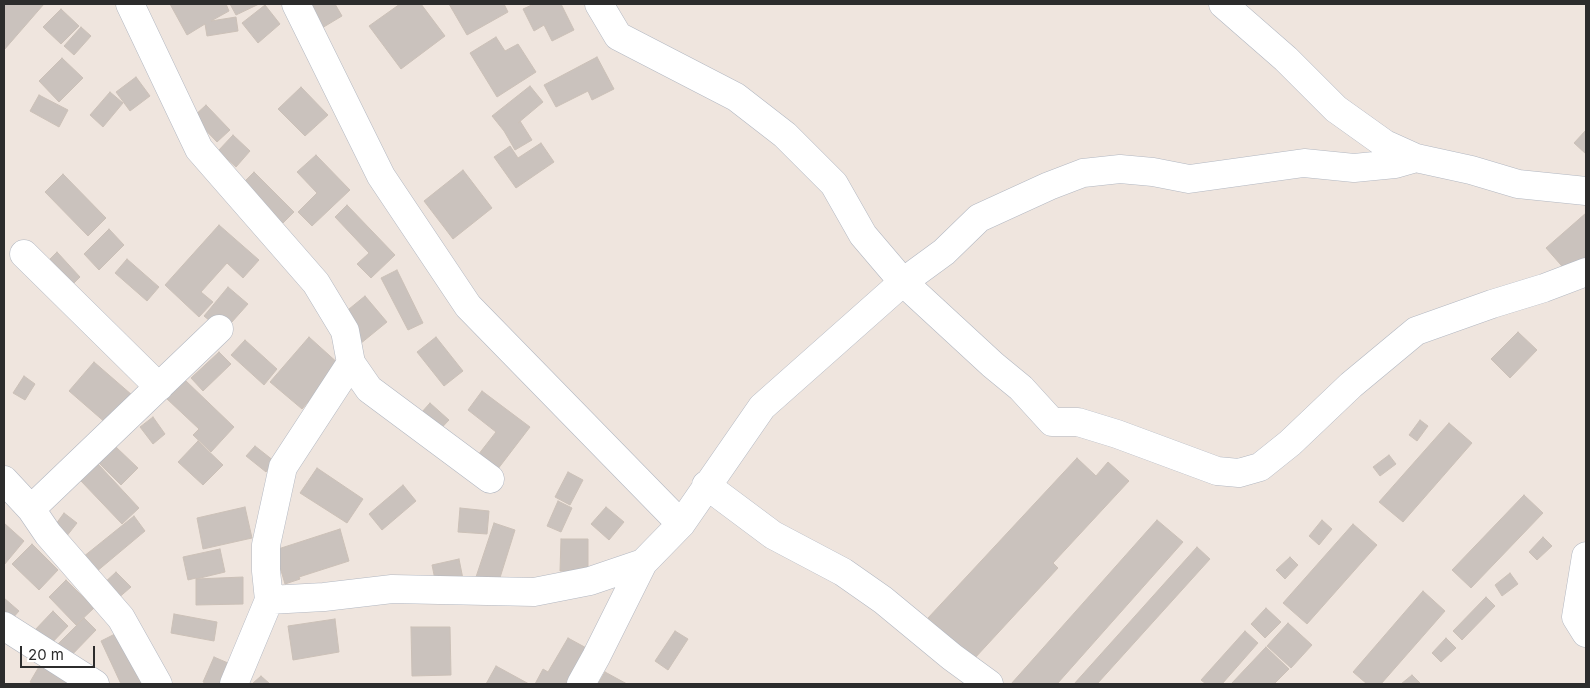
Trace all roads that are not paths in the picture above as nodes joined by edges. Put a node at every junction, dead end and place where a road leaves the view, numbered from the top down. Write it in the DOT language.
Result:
graph roads {
  1 [pos="130,4"];
  2 [pos="296,4"];
  3 [pos="599,4"];
  4 [pos="1224,4"];
  5 [pos="1416,158"];
  6 [pos="1586,191"];
  7 [pos="24,254"];
  8 [pos="1586,272"];
  9 [pos="903,282"];
  10 [pos="219,329"];
  11 [pos="351,364"];
  12 [pos="159,387"];
  13 [pos="490,479"];
  14 [pos="4,480"];
  15 [pos="706,485"];
  16 [pos="31,509"];
  17 [pos="681,524"];
  18 [pos="1586,556"];
  19 [pos="643,563"];
  20 [pos="269,600"];
  21 [pos="4,626"];
  22 [pos="1586,633"];
  23 [pos="95,684"];
  24 [pos="158,684"];
  25 [pos="234,684"];
  26 [pos="580,684"];
  27 [pos="989,684"];
  1 -- 11 [label="street"];
  2 -- 17 [label="street"];
  3 -- 9 [label="street"];
  4 -- 5 [label="street"];
  5 -- 6 [label="street"];
  5 -- 9 [label="street"];
  7 -- 12 [label="street"];
  8 -- 9 [label="street"];
  9 -- 15 [label="street"];
  10 -- 12 [label="street"];
  11 -- 13 [label="street"];
  11 -- 20 [label="street"];
  12 -- 16 [label="street"];
  14 -- 16 [label="street"];
  15 -- 17 [label="street"];
  15 -- 27 [label="street"];
  16 -- 24 [label="street"];
  17 -- 19 [label="street"];
  18 -- 22 [label="street"];
  19 -- 20 [label="street"];
  19 -- 26 [label="street"];
  20 -- 25 [label="street"];
  21 -- 23 [label="street"];
}
